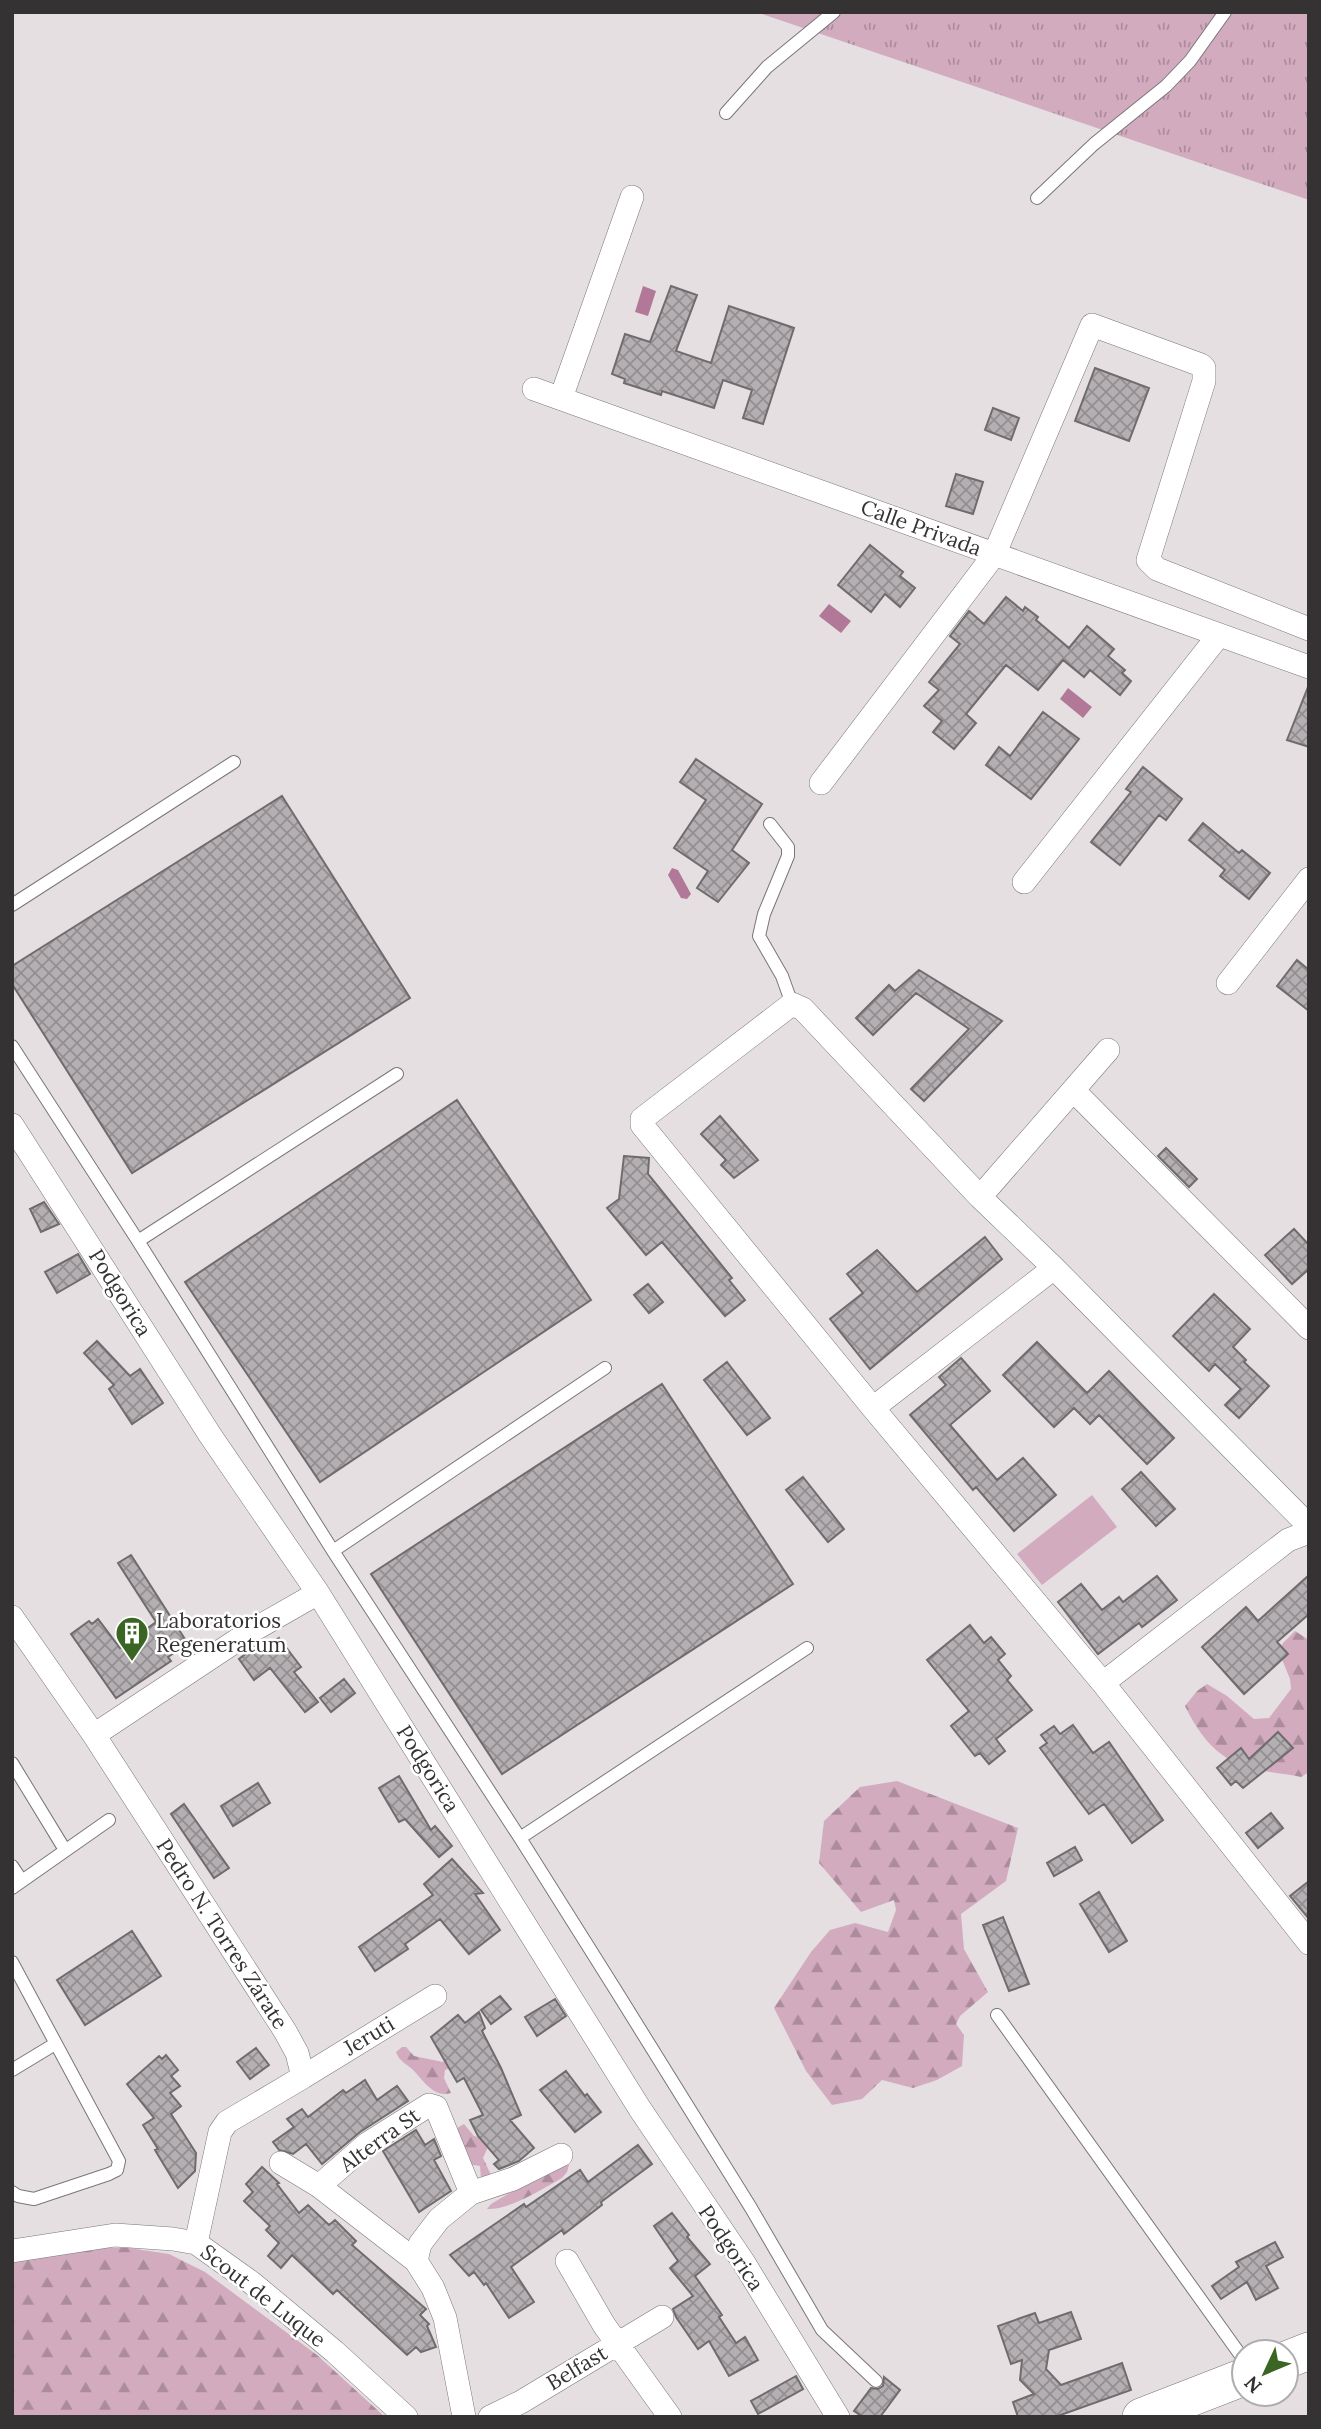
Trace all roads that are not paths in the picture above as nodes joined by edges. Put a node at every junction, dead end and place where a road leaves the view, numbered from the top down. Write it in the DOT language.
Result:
graph roads {
  1 [pos="834,12"];
  2 [pos="1225,12"];
  3 [pos="726,113"];
  4 [pos="632,197"];
  5 [pos="1037,198"];
  6 [pos="534,389"];
  7 [pos="561,398"];
  8 [pos="995,555"];
  9 [pos="1309,629"];
  10 [pos="1219,635"];
  11 [pos="1309,667"];
  12 [pos="234,762"];
  13 [pos="821,783"];
  14 [pos="770,824"];
  15 [pos="1309,879"];
  16 [pos="1024,882"];
  17 [pos="12,905"];
  18 [pos="1228,983"];
  19 [pos="792,1004"];
  20 [pos="12,1046"];
  21 [pos="1108,1050"];
  22 [pos="397,1074"];
  23 [pos="1074,1091"];
  24 [pos="12,1125"];
  25 [pos="980,1197"];
  26 [pos="138,1241"];
  27 [pos="1054,1268"];
  28 [pos="1309,1328"];
  29 [pos="605,1368"];
  30 [pos="873,1408"];
  31 [pos="1309,1526"];
  32 [pos="1309,1532"];
  33 [pos="333,1551"];
  34 [pos="318,1592"];
  35 [pos="12,1617"];
  36 [pos="807,1648"];
  37 [pos="1103,1683"];
  38 [pos="94,1735"];
  39 [pos="12,1763"];
  40 [pos="109,1820"];
  41 [pos="520,1838"];
  42 [pos="65,1850"];
  43 [pos="12,1866"];
  44 [pos="17,1884"];
  45 [pos="1309,1943"];
  46 [pos="12,1962"];
  47 [pos="435,1996"];
  48 [pos="997,2015"];
  49 [pos="55,2043"];
  50 [pos="12,2070"];
  51 [pos="303,2077"];
  52 [pos="561,2155"];
  53 [pos="281,2162"];
  54 [pos="319,2186"];
  55 [pos="12,2192"];
  56 [pos="471,2193"];
  57 [pos="196,2243"];
  58 [pos="12,2250"];
  59 [pos="416,2261"];
  60 [pos="568,2261"];
  61 [pos="662,2316"];
  62 [pos="1230,2340"];
  63 [pos="618,2343"];
  64 [pos="876,2381"];
  65 [pos="1230,2382"];
  66 [pos="406,2417"];
  67 [pos="464,2417"];
  68 [pos="490,2417"];
  69 [pos="670,2417"];
  70 [pos="838,2417"];
  71 [pos="1141,2417"];
  1 -- 3 [label="lane"];
  2 -- 5 [label="lane"];
  4 -- 7 [label="street"];
  6 -- 7 [label="street, Calle Privada"];
  7 -- 8 [label="street, Calle Privada"];
  8 -- 9 [label="street"];
  8 -- 10 [label="street, Calle Privada"];
  8 -- 13 [label="street"];
  10 -- 11 [label="street, Calle Privada"];
  10 -- 16 [label="street"];
  12 -- 17 [label="lane"];
  14 -- 19 [label="lane"];
  15 -- 18 [label="street"];
  19 -- 25 [label="street"];
  19 -- 30 [label="street"];
  20 -- 26 [label="lane"];
  21 -- 23 [label="street"];
  22 -- 26 [label="lane"];
  23 -- 25 [label="street"];
  23 -- 28 [label="street"];
  24 -- 34 [label="street, Podgorica"];
  25 -- 27 [label="street"];
  26 -- 33 [label="lane"];
  27 -- 30 [label="street"];
  27 -- 31 [label="street"];
  29 -- 33 [label="lane"];
  30 -- 37 [label="street"];
  32 -- 37 [label="street"];
  33 -- 41 [label="lane"];
  34 -- 38 [label="street"];
  34 -- 70 [label="street, Podgorica"];
  35 -- 38 [label="street, Pedro N. Torres Zárate"];
  36 -- 41 [label="lane"];
  37 -- 45 [label="street"];
  38 -- 51 [label="street, Pedro N. Torres Zárate"];
  39 -- 42 [label="lane"];
  40 -- 42 [label="lane"];
  41 -- 64 [label="lane"];
  42 -- 44 [label="lane"];
  43 -- 44 [label="lane"];
  46 -- 49 [label="lane"];
  47 -- 51 [label="street, Jeruti"];
  48 -- 62 [label="lane"];
  49 -- 50 [label="lane"];
  49 -- 55 [label="lane"];
  51 -- 57 [label="street"];
  52 -- 56 [label="street"];
  53 -- 54 [label="street, Alterra St"];
  54 -- 56 [label="street, Alterra St"];
  54 -- 59 [label="street, Alterra St"];
  56 -- 59 [label="street"];
  57 -- 58 [label="street, Scout de Luque"];
  57 -- 66 [label="street, Scout de Luque"];
  59 -- 67 [label="street, Alterra St"];
  60 -- 63 [label="street"];
  61 -- 63 [label="street, Belfast"];
  63 -- 68 [label="street, Belfast"];
  63 -- 69 [label="street"];
  65 -- 71 [label="main road"];
}
